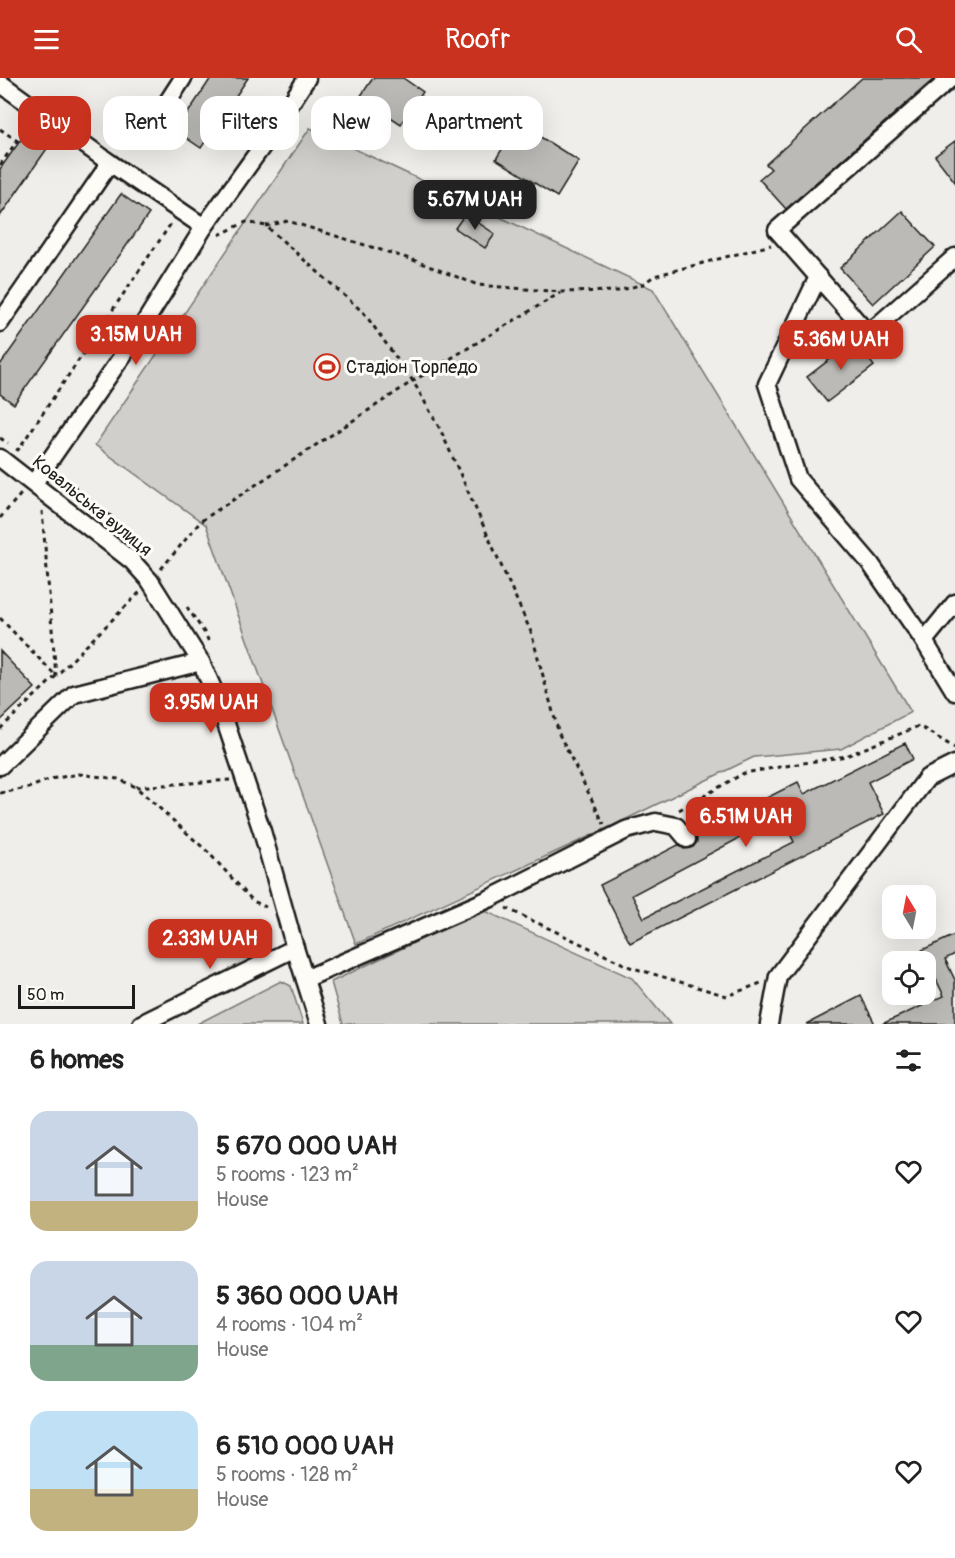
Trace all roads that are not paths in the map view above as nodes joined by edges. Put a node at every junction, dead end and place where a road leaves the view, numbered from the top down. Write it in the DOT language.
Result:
graph roads {
  1 [pos="183,78"];
  2 [pos="307,78"];
  3 [pos="951,78"];
  4 [pos="0,83"];
  5 [pos="171,96"];
  6 [pos="110,163"];
  7 [pos="204,226"];
  8 [pos="955,257"];
  9 [pos="818,277"];
  10 [pos="0,323"];
  11 [pos="0,458"];
  12 [pos="27,489"];
  13 [pos="955,603"];
  14 [pos="924,641"];
  15 [pos="201,662"];
  16 [pos="955,692"];
  17 [pos="955,764"];
  18 [pos="0,766"];
  19 [pos="687,839"];
  20 [pos="295,948"];
  21 [pos="304,979"];
  22 [pos="141,1024"];
  23 [pos="319,1024"];
  24 [pos="769,1024"];
  1 -- 5 [label="street"];
  2 -- 7 [label="street"];
  3 -- 9 [label="street"];
  4 -- 6 [label="street"];
  6 -- 7 [label="street"];
  6 -- 10 [label="street"];
  7 -- 12 [label="street"];
  8 -- 9 [label="street"];
  9 -- 14 [label="street"];
  11 -- 12 [label="street, Ковальська вулиця"];
  12 -- 15 [label="street, Ковальська вулиця"];
  13 -- 14 [label="street"];
  14 -- 16 [label="street"];
  15 -- 18 [label="street"];
  15 -- 20 [label="street, Ковальська вулиця"];
  17 -- 24 [label="street"];
  19 -- 21 [label="street"];
  20 -- 21 [label="street, Ковальська вулиця"];
  20 -- 22 [label="street"];
  21 -- 23 [label="street, Ковальська вулиця"];
}
